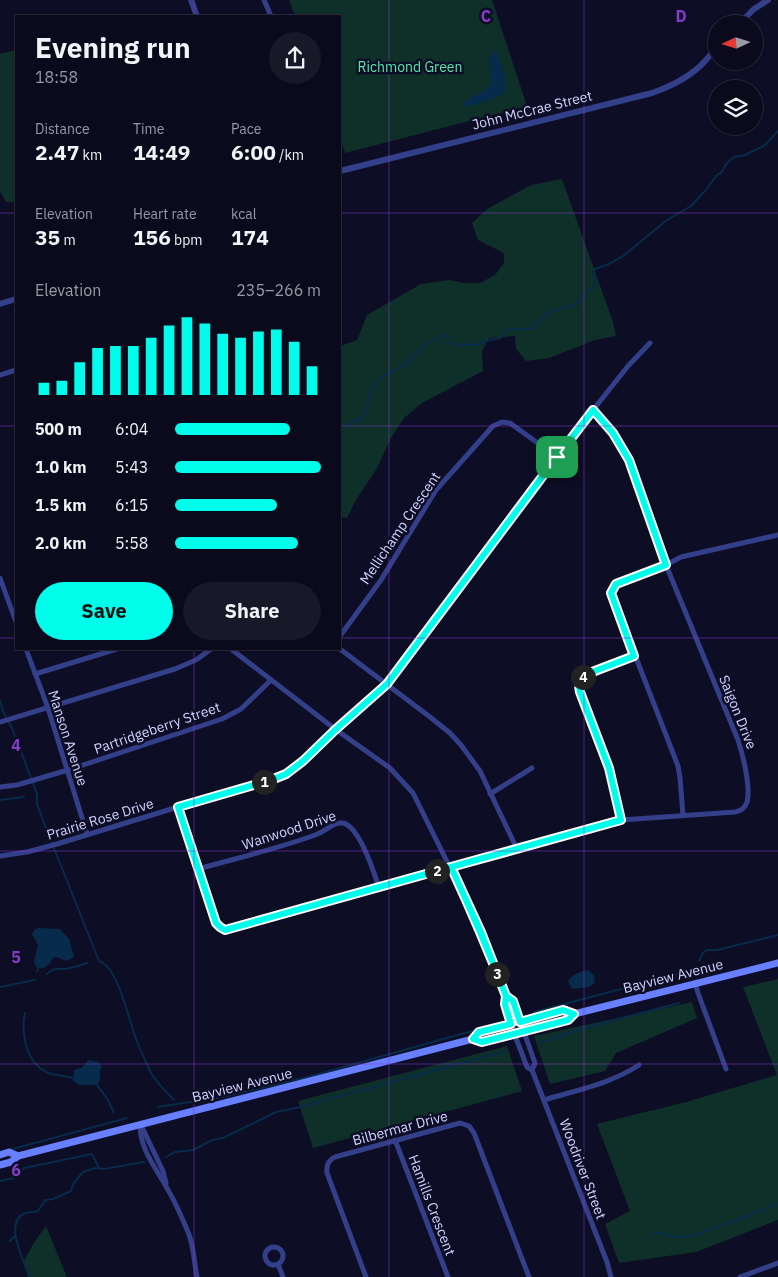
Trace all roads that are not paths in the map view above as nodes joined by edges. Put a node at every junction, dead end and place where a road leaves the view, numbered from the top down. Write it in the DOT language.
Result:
graph roads {
  1 [pos="191,0"];
  2 [pos="264,0"];
  3 [pos="768,0"];
  4 [pos="197,15"];
  5 [pos="270,15"];
  6 [pos="748,15"];
  7 [pos="708,58"];
  8 [pos="341,171"];
  9 [pos="15,299"];
  10 [pos="0,304"];
  11 [pos="650,343"];
  12 [pos="15,370"];
  13 [pos="0,376"];
  14 [pos="593,410"];
  15 [pos="557,457"];
  16 [pos="778,535"];
  17 [pos="666,565"];
  18 [pos="0,578"];
  19 [pos="15,619"];
  20 [pos="341,635"];
  21 [pos="26,650"];
  22 [pos="114,650"];
  23 [pos="210,650"];
  24 [pos="232,650"];
  25 [pos="341,650"];
  26 [pos="634,656"];
  27 [pos="35,674"];
  28 [pos="270,680"];
  29 [pos="387,684"];
  30 [pos="48,708"];
  31 [pos="0,722"];
  32 [pos="335,730"];
  33 [pos="532,768"];
  34 [pos="68,770"];
  35 [pos="0,787"];
  36 [pos="490,794"];
  37 [pos="178,807"];
  38 [pos="683,815"];
  39 [pos="621,820"];
  40 [pos="87,834"];
  41 [pos="517,849"];
  42 [pos="0,856"];
  43 [pos="451,867"];
  44 [pos="198,869"];
  45 [pos="379,888"];
  46 [pos="778,963"];
  47 [pos="695,983"];
  48 [pos="506,996"];
  49 [pos="574,1014"];
  50 [pos="520,1022"];
  51 [pos="511,1024"];
  52 [pos="524,1031"];
  53 [pos="514,1034"];
  54 [pos="473,1039"];
  55 [pos="639,1065"];
  56 [pos="532,1070"];
  57 [pos="726,1070"];
  58 [pos="544,1100"];
  59 [pos="140,1124"];
  60 [pos="395,1140"];
  61 [pos="0,1154"];
  62 [pos="18,1156"];
  63 [pos="0,1165"];
  64 [pos="778,1263"];
  65 [pos="278,1264"];
  66 [pos="753,1275"];
  67 [pos="195,1277"];
  68 [pos="283,1277"];
  69 [pos="366,1277"];
  70 [pos="448,1277"];
  71 [pos="529,1277"];
  72 [pos="611,1277"];
  73 [pos="740,1277"];
  1 -- 4 [label="street"];
  2 -- 5 [label="street"];
  3 -- 6 [label="street"];
  7 -- 8 [label="street, John McCrae Street"];
  9 -- 10 [label="street"];
  11 -- 14 [label="street, Prairie Rose Drive"];
  12 -- 13 [label="street"];
  14 -- 15 [label="street, Prairie Rose Drive"];
  14 -- 17 [label="street, Saigon Drive"];
  15 -- 20 [label="street, Mellichamp Crescent"];
  15 -- 29 [label="street, Prairie Rose Drive"];
  16 -- 17 [label="street"];
  17 -- 26 [label="street"];
  17 -- 38 [label="street, Saigon Drive"];
  18 -- 19 [label="street"];
  21 -- 27 [label="street, Manson Avenue"];
  22 -- 27 [label="street"];
  23 -- 30 [label="street"];
  24 -- 28 [label="street"];
  25 -- 29 [label="street"];
  26 -- 38 [label="street"];
  26 -- 39 [label="street"];
  27 -- 30 [label="street, Manson Avenue"];
  28 -- 32 [label="street"];
  28 -- 34 [label="street, Partridgeberry Street"];
  29 -- 32 [label="street, Prairie Rose Drive"];
  29 -- 36 [label="street"];
  30 -- 31 [label="street"];
  30 -- 34 [label="street, Manson Avenue"];
  32 -- 37 [label="street, Prairie Rose Drive"];
  32 -- 43 [label="street"];
  33 -- 36 [label="street"];
  34 -- 35 [label="street, Partridgeberry Street"];
  34 -- 40 [label="street, Manson Avenue"];
  36 -- 41 [label="street"];
  37 -- 40 [label="street, Prairie Rose Drive"];
  37 -- 44 [label="street, Saigon Drive"];
  38 -- 39 [label="street, Saigon Drive"];
  39 -- 41 [label="street, Saigon Drive"];
  40 -- 42 [label="street, Prairie Rose Drive"];
  41 -- 43 [label="street, Saigon Drive"];
  43 -- 45 [label="street, Saigon Drive"];
  43 -- 48 [label="street"];
  44 -- 45 [label="street, Saigon Drive"];
  44 -- 45 [label="street, Wanwood Drive"];
  46 -- 47 [label="main road, Bayview Avenue"];
  47 -- 49 [label="main road, Bayview Avenue"];
  47 -- 57 [label="street"];
  48 -- 50 [label="street, Woodriver Street"];
  48 -- 51 [label="street, Woodriver Street"];
  49 -- 50 [label="main road, Bayview Avenue"];
  49 -- 52 [label="main road, Bayview Avenue"];
  50 -- 51 [label="main road, Bayview Avenue"];
  50 -- 52 [label="street, Woodriver Street"];
  51 -- 53 [label="street, Woodriver Street"];
  51 -- 54 [label="main road, Bayview Avenue"];
  52 -- 53 [label="main road, Bayview Avenue"];
  52 -- 56 [label="street, Woodriver Street"];
  53 -- 54 [label="main road, Bayview Avenue"];
  53 -- 56 [label="street, Woodriver Street"];
  54 -- 59 [label="main road, Bayview Avenue"];
  55 -- 58 [label="street"];
  56 -- 58 [label="street, Woodriver Street"];
  58 -- 72 [label="street, Woodriver Street"];
  59 -- 62 [label="main road, Bayview Avenue"];
  59 -- 67 [label="street"];
  60 -- 69 [label="street, Bilbermar Drive"];
  60 -- 70 [label="street, Hamills Crescent"];
  60 -- 71 [label="street, Bilbermar Drive"];
  61 -- 62 [label="main road, Bayview Avenue"];
  62 -- 63 [label="main road, Bayview Avenue"];
  64 -- 66 [label="street"];
  65 -- 68 [label="street"];
  66 -- 73 [label="street"];
}
